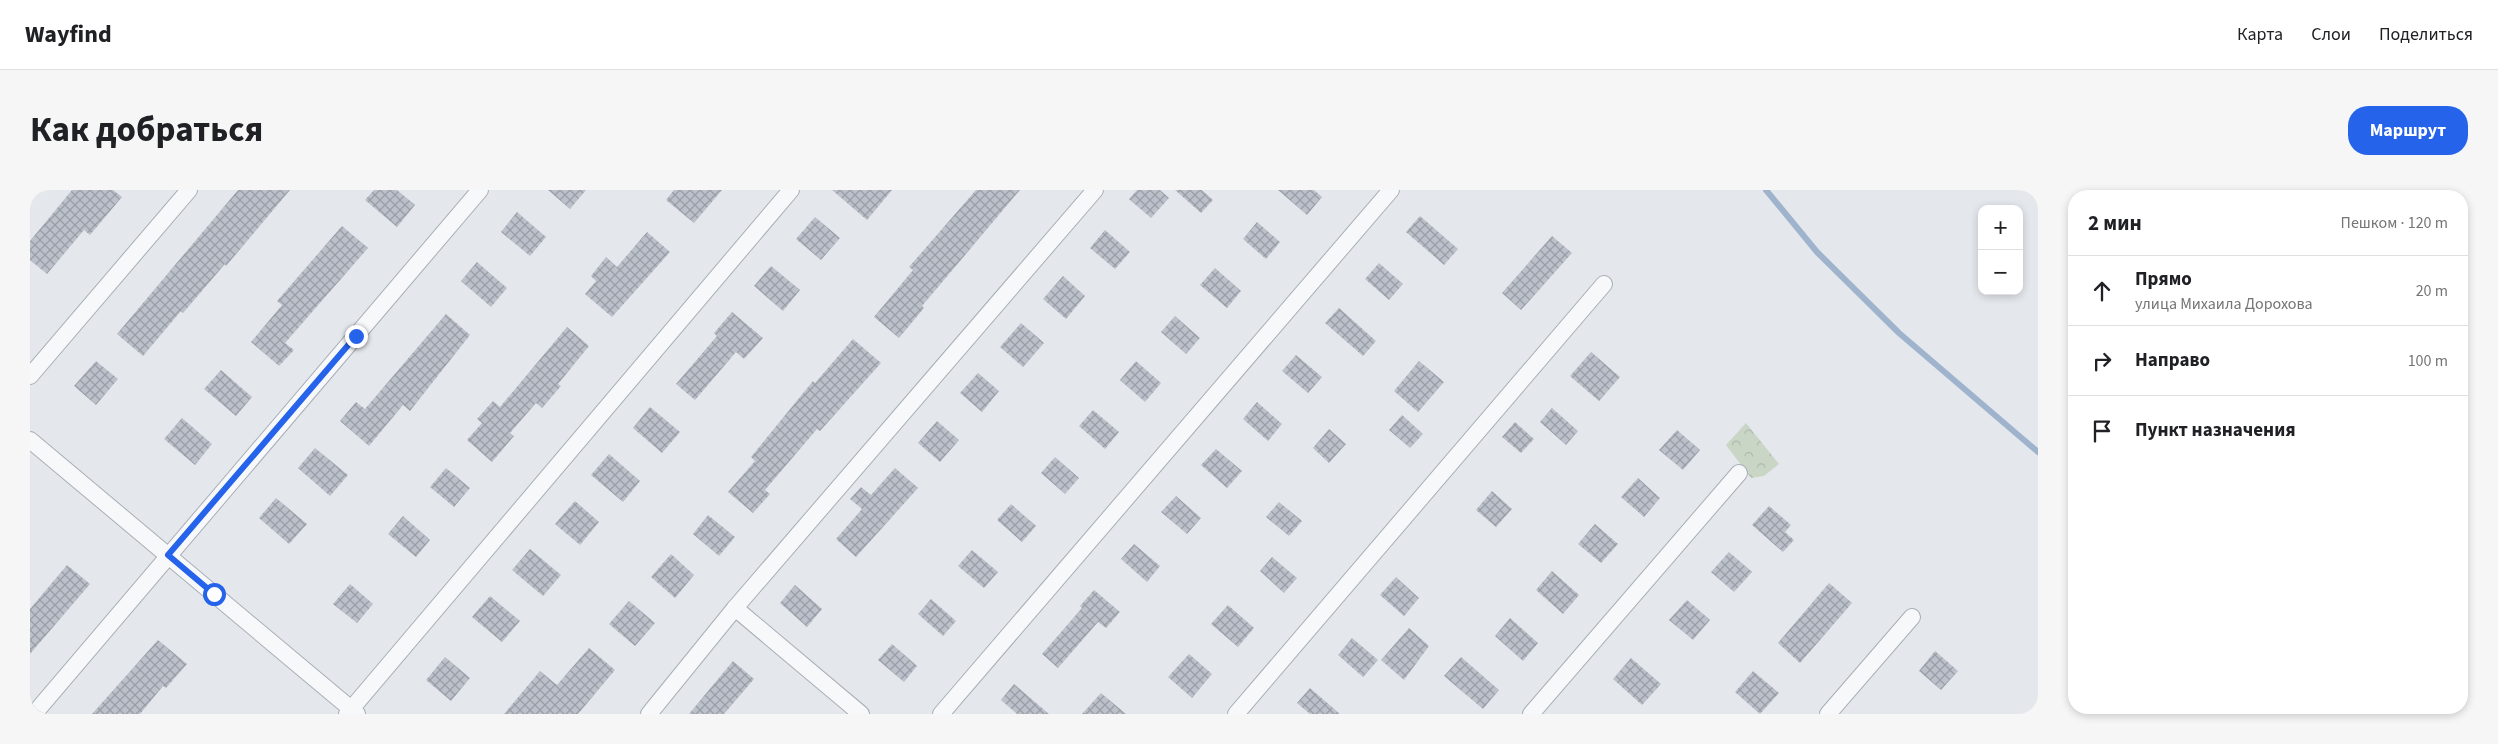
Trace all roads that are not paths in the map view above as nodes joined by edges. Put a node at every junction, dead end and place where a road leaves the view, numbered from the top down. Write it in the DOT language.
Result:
graph roads {
  1 [pos="189,190"];
  2 [pos="480,190"];
  3 [pos="791,190"];
  4 [pos="1095,190"];
  5 [pos="1391,190"];
  6 [pos="1604,284"];
  7 [pos="30,376"];
  8 [pos="30,440"];
  9 [pos="1739,473"];
  10 [pos="168,555"];
  11 [pos="735,608"];
  12 [pos="1912,617"];
  13 [pos="352,712"];
  14 [pos="34,714"];
  15 [pos="649,714"];
  16 [pos="861,714"];
  17 [pos="941,714"];
  18 [pos="1236,714"];
  19 [pos="1531,714"];
  20 [pos="1828,714"];
  1 -- 7 [label="street"];
  2 -- 10 [label="street"];
  3 -- 13 [label="street"];
  4 -- 11 [label="street"];
  5 -- 17 [label="street"];
  6 -- 18 [label="street"];
  8 -- 10 [label="street"];
  9 -- 19 [label="street"];
  10 -- 13 [label="street"];
  10 -- 14 [label="street"];
  11 -- 15 [label="street"];
  11 -- 16 [label="street"];
  12 -- 20 [label="street"];
}
